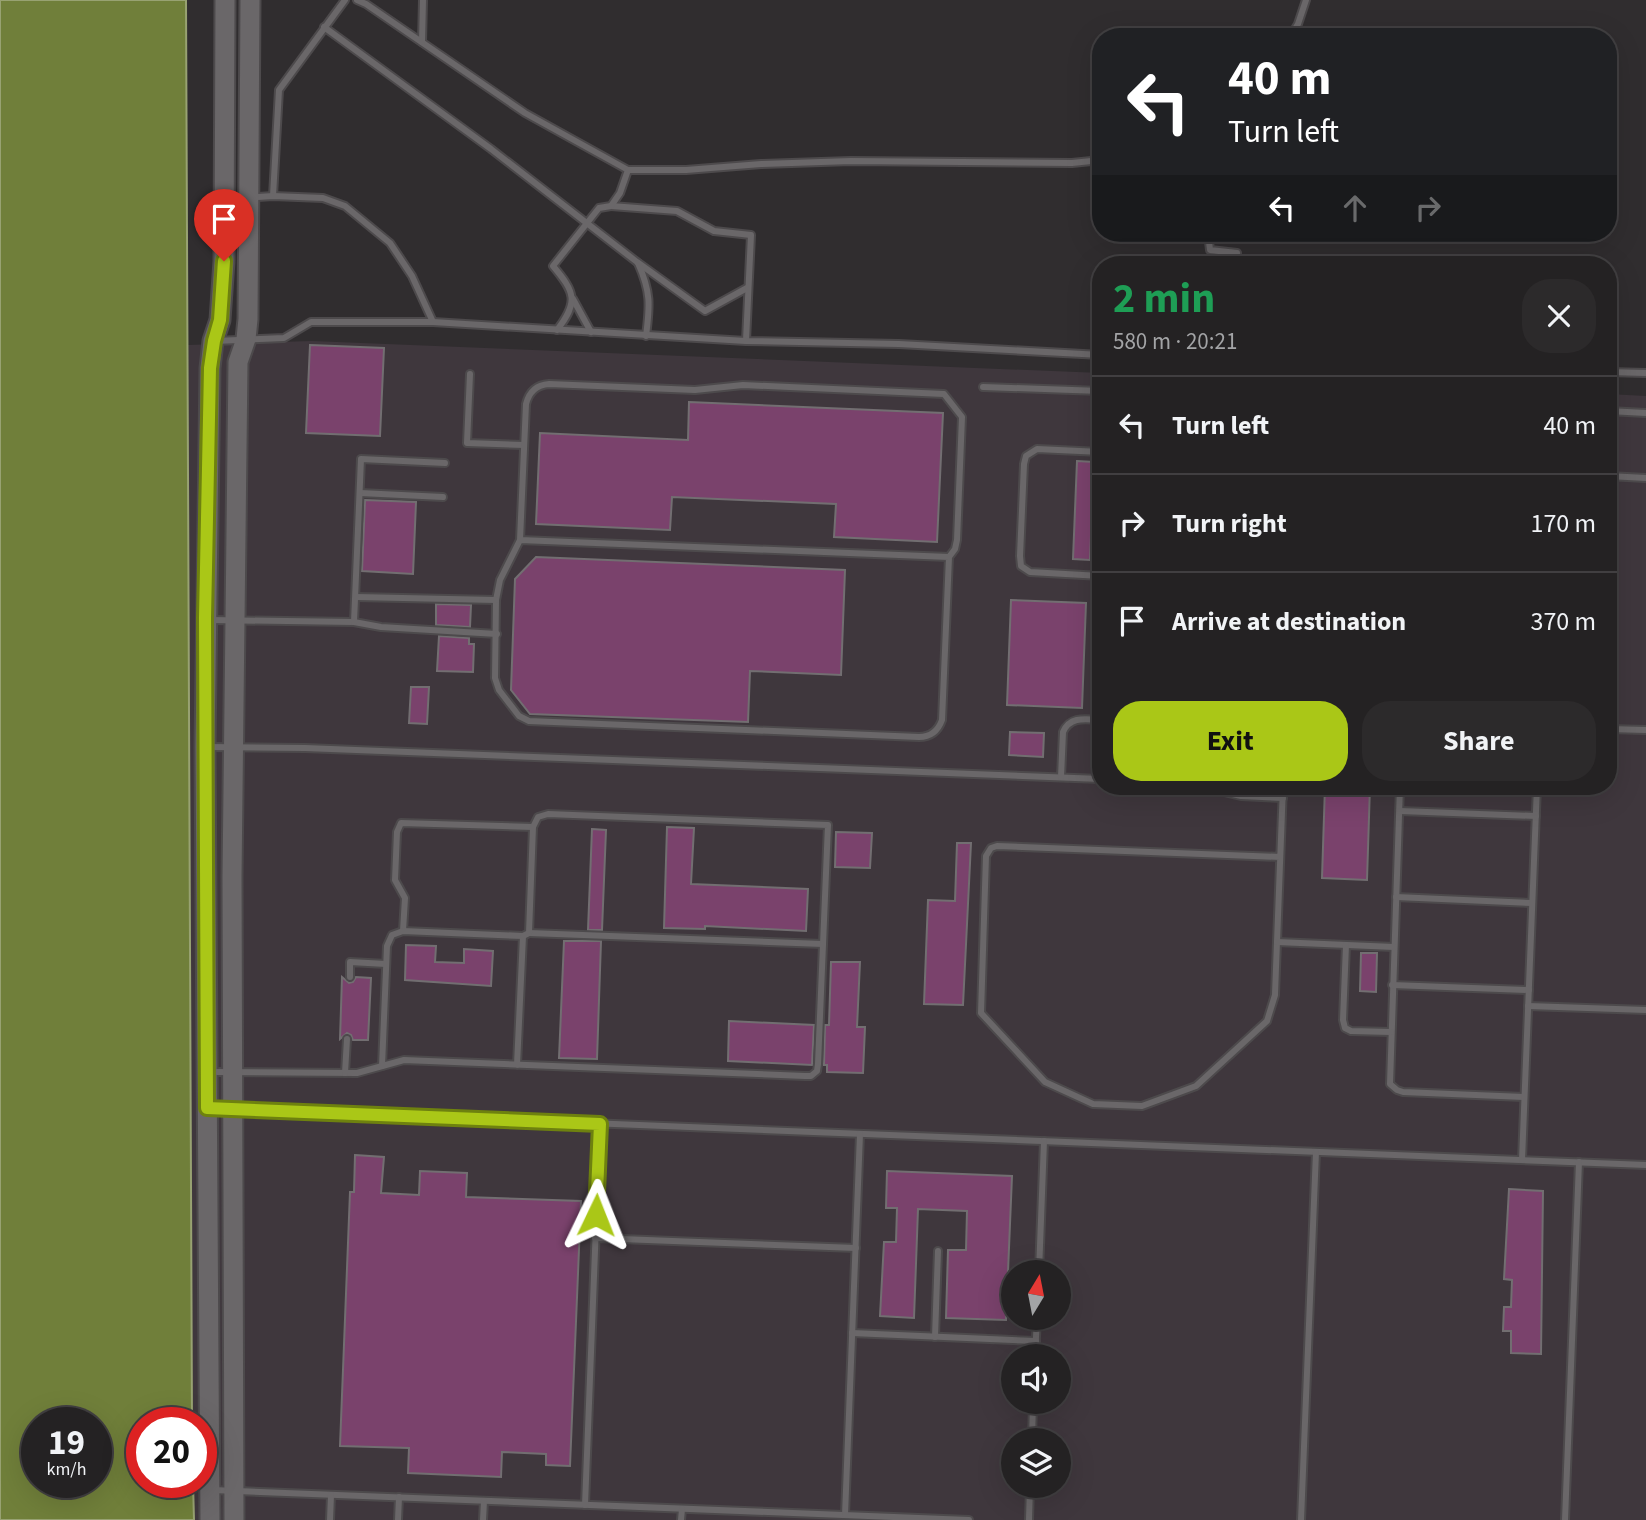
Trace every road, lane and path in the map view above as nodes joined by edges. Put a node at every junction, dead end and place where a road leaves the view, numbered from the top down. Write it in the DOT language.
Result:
graph roads {
  1 [pos="225,0"];
  2 [pos="250,0"];
  3 [pos="345,0"];
  4 [pos="357,0"];
  5 [pos="423,0"];
  6 [pos="1306,0"];
  7 [pos="324,27"];
  8 [pos="1296,28"];
  9 [pos="422,42"];
  10 [pos="1092,161"];
  11 [pos="628,170"];
  12 [pos="273,196"];
  13 [pos="249,198"];
  14 [pos="225,199"];
  15 [pos="611,206"];
  16 [pos="587,224"];
  17 [pos="1209,242"];
  18 [pos="1237,256"];
  19 [pos="637,262"];
  20 [pos="747,288"];
  21 [pos="573,299"];
  22 [pos="433,322"];
  23 [pos="557,330"];
  24 [pos="591,332"];
  25 [pos="646,336"];
  26 [pos="246,339"];
  27 [pos="214,341"];
  28 [pos="746,341"];
  29 [pos="1092,355"];
  30 [pos="1617,372"];
  31 [pos="1646,373"];
  32 [pos="470,374"];
  33 [pos="983,387"];
  34 [pos="1092,391"];
  35 [pos="1617,411"];
  36 [pos="1646,413"];
  37 [pos="524,445"];
  38 [pos="1092,452"];
  39 [pos="445,463"];
  40 [pos="1617,476"];
  41 [pos="1646,478"];
  42 [pos="360,493"];
  43 [pos="443,496"];
  44 [pos="520,540"];
  45 [pos="949,557"];
  46 [pos="1092,575"];
  47 [pos="356,597"];
  48 [pos="496,600"];
  49 [pos="205,620"];
  50 [pos="236,620"];
  51 [pos="355,622"];
  52 [pos="496,634"];
  53 [pos="1092,720"];
  54 [pos="1617,729"];
  55 [pos="1646,730"];
  56 [pos="205,747"];
  57 [pos="235,747"];
  58 [pos="1061,778"];
  59 [pos="1092,779"];
  60 [pos="1237,795"];
  61 [pos="1400,795"];
  62 [pos="1537,795"];
  63 [pos="1283,798"];
  64 [pos="1399,811"];
  65 [pos="1536,816"];
  66 [pos="533,827"];
  67 [pos="1280,857"];
  68 [pos="1396,897"];
  69 [pos="1532,903"];
  70 [pos="403,931"];
  71 [pos="526,934"];
  72 [pos="1277,942"];
  73 [pos="823,944"];
  74 [pos="1346,945"];
  75 [pos="1394,947"];
  76 [pos="386,964"];
  77 [pos="350,977"];
  78 [pos="1392,985"];
  79 [pos="1529,990"];
  80 [pos="1528,1006"];
  81 [pos="1646,1010"];
  82 [pos="1391,1032"];
  83 [pos="347,1039"];
  84 [pos="517,1065"];
  85 [pos="382,1066"];
  86 [pos="207,1072"];
  87 [pos="233,1072"];
  88 [pos="345,1073"];
  89 [pos="1524,1097"];
  90 [pos="207,1108"];
  91 [pos="233,1109"];
  92 [pos="600,1124"];
  93 [pos="860,1134"];
  94 [pos="1044,1141"];
  95 [pos="1316,1152"];
  96 [pos="1522,1160"];
  97 [pos="1579,1162"];
  98 [pos="1646,1165"];
  99 [pos="595,1238"];
  100 [pos="856,1248"];
  101 [pos="938,1251"];
  102 [pos="1039,1260"];
  103 [pos="1036,1330"];
  104 [pos="852,1333"];
  105 [pos="935,1337"];
  106 [pos="1036,1340"];
  107 [pos="1036,1344"];
  108 [pos="209,1407"];
  109 [pos="217,1490"];
  110 [pos="234,1491"];
  111 [pos="331,1495"];
  112 [pos="399,1497"];
  113 [pos="210,1498"];
  114 [pos="1030,1498"];
  115 [pos="484,1501"];
  116 [pos="584,1505"];
  117 [pos="682,1509"];
  118 [pos="845,1515"];
  119 [pos="210,1520"];
  120 [pos="234,1520"];
  121 [pos="330,1520"];
  122 [pos="398,1520"];
  123 [pos="483,1520"];
  124 [pos="681,1520"];
  125 [pos="960,1520"];
  126 [pos="969,1520"];
  127 [pos="1029,1520"];
  128 [pos="1301,1520"];
  129 [pos="1565,1520"];
  1 -- 14 [label="street"];
  2 -- 13 [label="street"];
  3 -- 7 [label="lane"];
  4 -- 9 [label="lane"];
  5 -- 9 [label="lane"];
  6 -- 8 [label="lane"];
  7 -- 12 [label="lane"];
  7 -- 16 [label="lane"];
  9 -- 11 [label="lane"];
  10 -- 11 [label="lane"];
  11 -- 15 [label="lane"];
  12 -- 13 [label="lane"];
  12 -- 22 [label="lane"];
  13 -- 14 [label="lane"];
  13 -- 26 [label="street"];
  14 -- 27 [label="street"];
  15 -- 16 [label="lane"];
  15 -- 20 [label="lane"];
  16 -- 19 [label="lane"];
  16 -- 21 [label="lane"];
  17 -- 18 [label="lane"];
  19 -- 20 [label="lane"];
  19 -- 25 [label="lane"];
  20 -- 28 [label="lane"];
  21 -- 23 [label="lane"];
  21 -- 24 [label="lane"];
  22 -- 23 [label="lane"];
  22 -- 26 [label="lane"];
  23 -- 24 [label="lane"];
  24 -- 25 [label="lane"];
  25 -- 28 [label="lane"];
  26 -- 27 [label="lane"];
  26 -- 50 [label="street"];
  27 -- 49 [label="street"];
  28 -- 29 [label="lane"];
  30 -- 31 [label="lane"];
  32 -- 37 [label="lane"];
  33 -- 34 [label="lane"];
  35 -- 36 [label="lane"];
  37 -- 44 [label="lane"];
  37 -- 45 [label="lane"];
  38 -- 46 [label="lane"];
  39 -- 42 [label="lane"];
  40 -- 41 [label="lane"];
  42 -- 43 [label="lane"];
  42 -- 47 [label="lane"];
  44 -- 45 [label="lane"];
  44 -- 48 [label="lane"];
  45 -- 52 [label="lane"];
  47 -- 48 [label="lane"];
  47 -- 51 [label="lane"];
  48 -- 52 [label="lane"];
  49 -- 50 [label="lane"];
  49 -- 56 [label="street"];
  50 -- 51 [label="lane"];
  50 -- 57 [label="street"];
  51 -- 52 [label="lane"];
  53 -- 58 [label="lane"];
  54 -- 55 [label="lane"];
  56 -- 57 [label="lane"];
  56 -- 86 [label="street"];
  57 -- 58 [label="lane"];
  57 -- 87 [label="street"];
  58 -- 59 [label="lane"];
  60 -- 63 [label="lane"];
  61 -- 64 [label="lane"];
  62 -- 65 [label="lane"];
  63 -- 67 [label="lane"];
  64 -- 65 [label="lane"];
  64 -- 68 [label="lane"];
  65 -- 69 [label="lane"];
  66 -- 70 [label="lane"];
  66 -- 71 [label="lane"];
  66 -- 73 [label="lane"];
  67 -- 72 [label="lane"];
  67 -- 72 [label="lane"];
  68 -- 69 [label="lane"];
  68 -- 75 [label="lane"];
  69 -- 79 [label="lane"];
  70 -- 71 [label="lane"];
  70 -- 76 [label="lane"];
  71 -- 73 [label="lane"];
  71 -- 84 [label="lane"];
  72 -- 74 [label="lane"];
  73 -- 84 [label="lane"];
  74 -- 75 [label="lane"];
  74 -- 82 [label="lane"];
  75 -- 78 [label="lane"];
  76 -- 77 [label="lane"];
  76 -- 85 [label="lane"];
  78 -- 79 [label="lane"];
  78 -- 82 [label="lane"];
  79 -- 80 [label="lane"];
  80 -- 81 [label="lane"];
  80 -- 89 [label="lane"];
  82 -- 89 [label="lane"];
  83 -- 88 [label="lane"];
  84 -- 85 [label="lane"];
  85 -- 88 [label="lane"];
  86 -- 87 [label="lane"];
  86 -- 90 [label="street"];
  87 -- 88 [label="lane"];
  87 -- 91 [label="street"];
  89 -- 96 [label="lane"];
  90 -- 91 [label="lane"];
  90 -- 108 [label="street"];
  91 -- 92 [label="lane"];
  91 -- 110 [label="street"];
  92 -- 93 [label="lane"];
  92 -- 99 [label="lane"];
  93 -- 94 [label="lane"];
  93 -- 100 [label="lane"];
  94 -- 95 [label="lane"];
  94 -- 102 [label="lane"];
  95 -- 96 [label="lane"];
  95 -- 128 [label="lane"];
  96 -- 97 [label="lane"];
  97 -- 98 [label="lane"];
  97 -- 129 [label="lane"];
  99 -- 100 [label="lane"];
  99 -- 116 [label="lane"];
  100 -- 104 [label="lane"];
  101 -- 105 [label="lane"];
  103 -- 106 [label="lane"];
  104 -- 105 [label="lane"];
  104 -- 118 [label="lane"];
  105 -- 106 [label="lane"];
  106 -- 107 [label="lane"];
  109 -- 110 [label="lane"];
  110 -- 111 [label="lane"];
  110 -- 120 [label="street"];
  111 -- 112 [label="lane"];
  111 -- 121 [label="lane"];
  112 -- 115 [label="lane"];
  112 -- 122 [label="lane"];
  113 -- 119 [label="street"];
  114 -- 127 [label="lane"];
  115 -- 116 [label="lane"];
  115 -- 123 [label="lane"];
  116 -- 117 [label="lane"];
  117 -- 118 [label="lane"];
  117 -- 124 [label="lane"];
  118 -- 125 [label="lane"];
  125 -- 126 [label="lane"];
}
